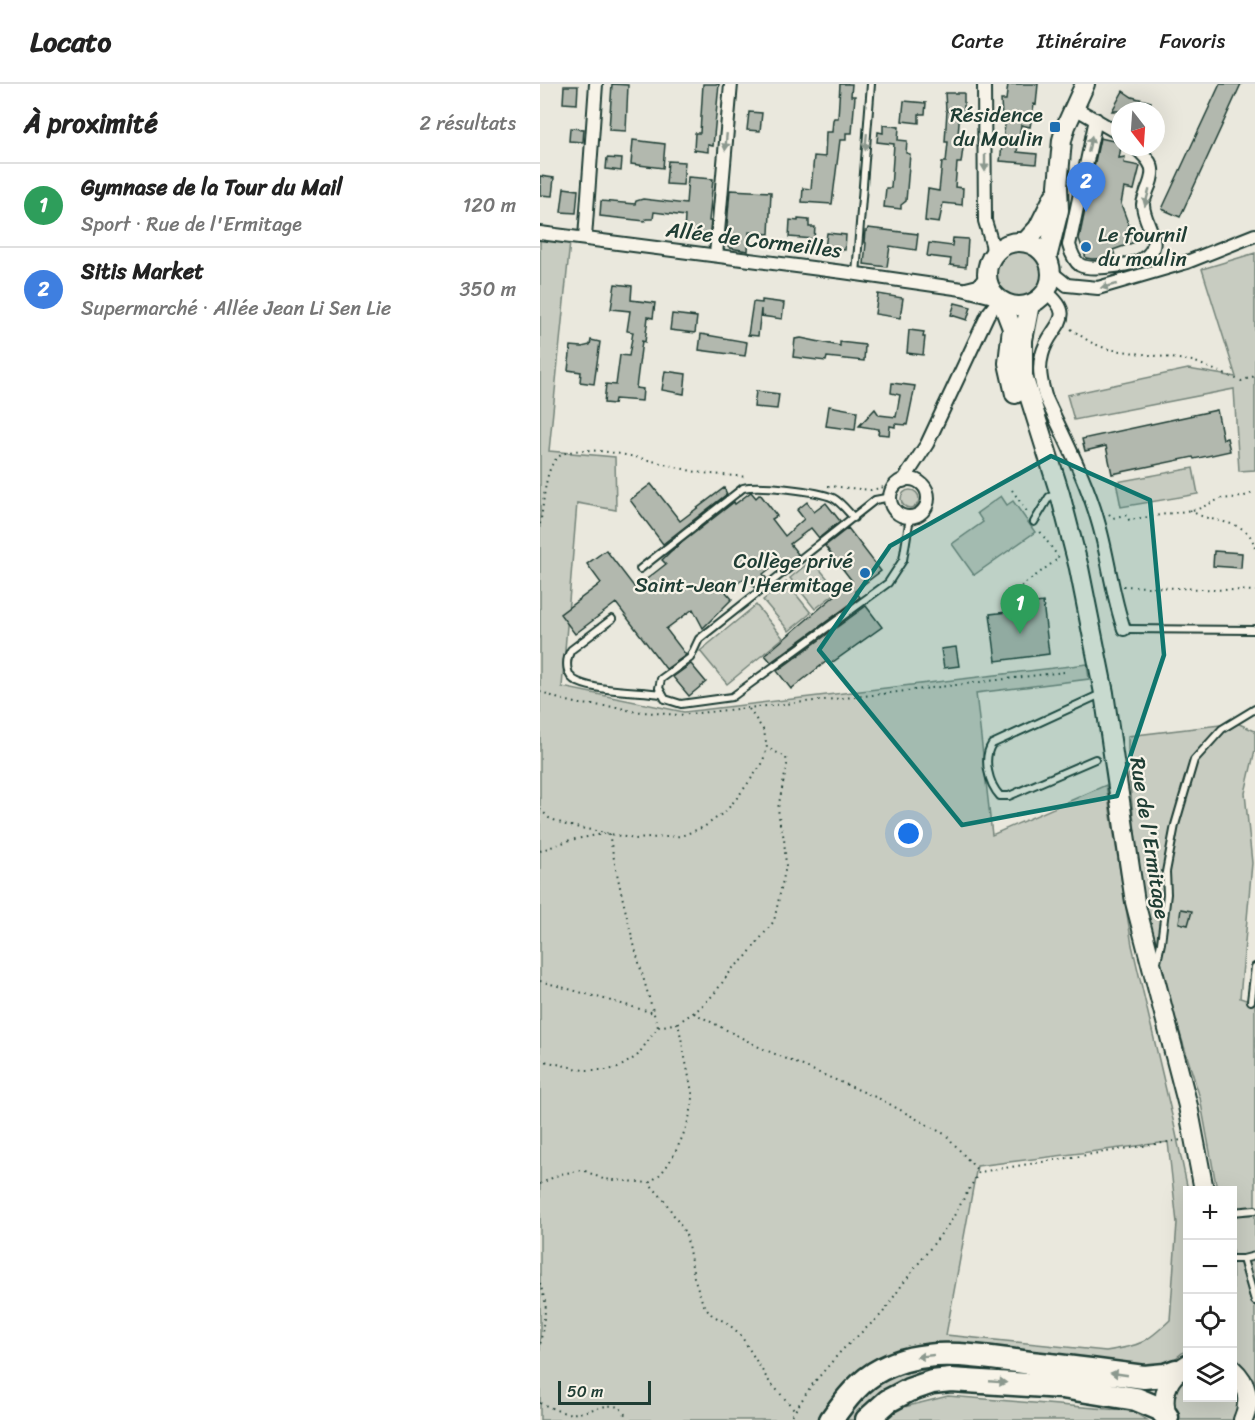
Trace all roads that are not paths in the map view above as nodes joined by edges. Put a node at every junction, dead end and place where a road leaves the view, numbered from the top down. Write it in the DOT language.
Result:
graph roads {
  1 [pos="596,84"];
  2 [pos="731,84"];
  3 [pos="871,84"];
  4 [pos="984,84"];
  5 [pos="1085,84"];
  6 [pos="1075,108"];
  7 [pos="1096,119"];
  8 [pos="1111,128"];
  9 [pos="1143,156"];
  10 [pos="1058,186"];
  11 [pos="540,232"];
  12 [pos="1255,235"];
  13 [pos="585,238"];
  14 [pos="1025,242"];
  15 [pos="993,254"];
  16 [pos="716,255"];
  17 [pos="1050,266"];
  18 [pos="856,274"];
  19 [pos="987,276"];
  20 [pos="962,290"];
  21 [pos="1046,292"];
  22 [pos="1000,300"];
  23 [pos="1030,304"];
  24 [pos="916,461"];
  25 [pos="900,483"];
  26 [pos="921,484"];
  27 [pos="1060,493"];
  28 [pos="891,497"];
  29 [pos="910,517"];
  30 [pos="854,518"];
  31 [pos="1034,522"];
  32 [pos="640,569"];
  33 [pos="612,619"];
  34 [pos="1124,629"];
  35 [pos="1255,631"];
  36 [pos="1104,693"];
  37 [pos="661,694"];
  38 [pos="1255,708"];
  39 [pos="1095,759"];
  40 [pos="1255,967"];
  41 [pos="1255,973"];
  42 [pos="1153,974"];
  43 [pos="1251,1001"];
  44 [pos="1203,1186"];
  45 [pos="1255,1210"];
  46 [pos="1237,1212"];
  47 [pos="1255,1256"];
  48 [pos="1243,1259"];
  49 [pos="1237,1260"];
  50 [pos="1255,1300"];
  51 [pos="1183,1366"];
  52 [pos="1183,1366"];
  53 [pos="1243,1379"];
  54 [pos="1255,1416"];
  55 [pos="1168,1418"];
  56 [pos="831,1420"];
  57 [pos="867,1420"];
  58 [pos="1244,1420"];
  1 -- 13 [label="street"];
  2 -- 16 [label="street, one-way"];
  3 -- 18 [label="lane, one-way"];
  4 -- 15 [label="street, one-way"];
  5 -- 6 [label="street"];
  6 -- 7 [label="street"];
  6 -- 10 [label="street"];
  7 -- 8 [label="street"];
  9 -- 7 [label="street, one-way"];
  10 -- 14 [label="street"];
  10 -- 17 [label="street"];
  11 -- 13 [label="street, Allée de Cormeilles"];
  12 -- 17 [label="street, one-way"];
  13 -- 16 [label="street, Allée de Cormeilles"];
  14 -- 15 [label="street"];
  14 -- 17 [label="street"];
  15 -- 19 [label="street"];
  16 -- 18 [label="street, Allée de Cormeilles"];
  17 -- 21 [label="street"];
  18 -- 20 [label="street, Allée de Cormeilles"];
  19 -- 20 [label="street"];
  19 -- 22 [label="street"];
  20 -- 22 [label="street, Allée de Cormeilles"];
  21 -- 23 [label="street"];
  21 -- 34 [label="street"];
  22 -- 23 [label="street"];
  22 -- 24 [label="street"];
  22 -- 27 [label="street, Rue de l'Ermitage"];
  23 -- 27 [label="street, Rue de l'Ermitage"];
  24 -- 25 [label="street"];
  24 -- 26 [label="street"];
  25 -- 26 [label="street"];
  25 -- 28 [label="street"];
  26 -- 29 [label="street"];
  27 -- 31 [label="lane"];
  27 -- 36 [label="street, Rue de l'Ermitage"];
  28 -- 29 [label="street"];
  28 -- 30 [label="lane"];
  29 -- 37 [label="lane"];
  30 -- 32 [label="lane"];
  30 -- 37 [label="lane"];
  33 -- 37 [label="lane"];
  34 -- 35 [label="lane"];
  36 -- 39 [label="lane"];
  36 -- 42 [label="street, Rue de l'Ermitage"];
  38 -- 42 [label="lane"];
  40 -- 41 [label="lane"];
  41 -- 43 [label="lane"];
  42 -- 44 [label="street, Rue de l'Ermitage"];
  45 -- 46 [label="lane"];
  47 -- 48 [label="lane"];
  48 -- 49 [label="lane"];
  48 -- 50 [label="lane"];
  51 -- 55 [label="street"];
  52 -- 56 [label="highway, one-way"];
  53 -- 58 [label="street"];
  54 -- 58 [label="street"];
  57 -- 55 [label="highway, one-way"];
}
